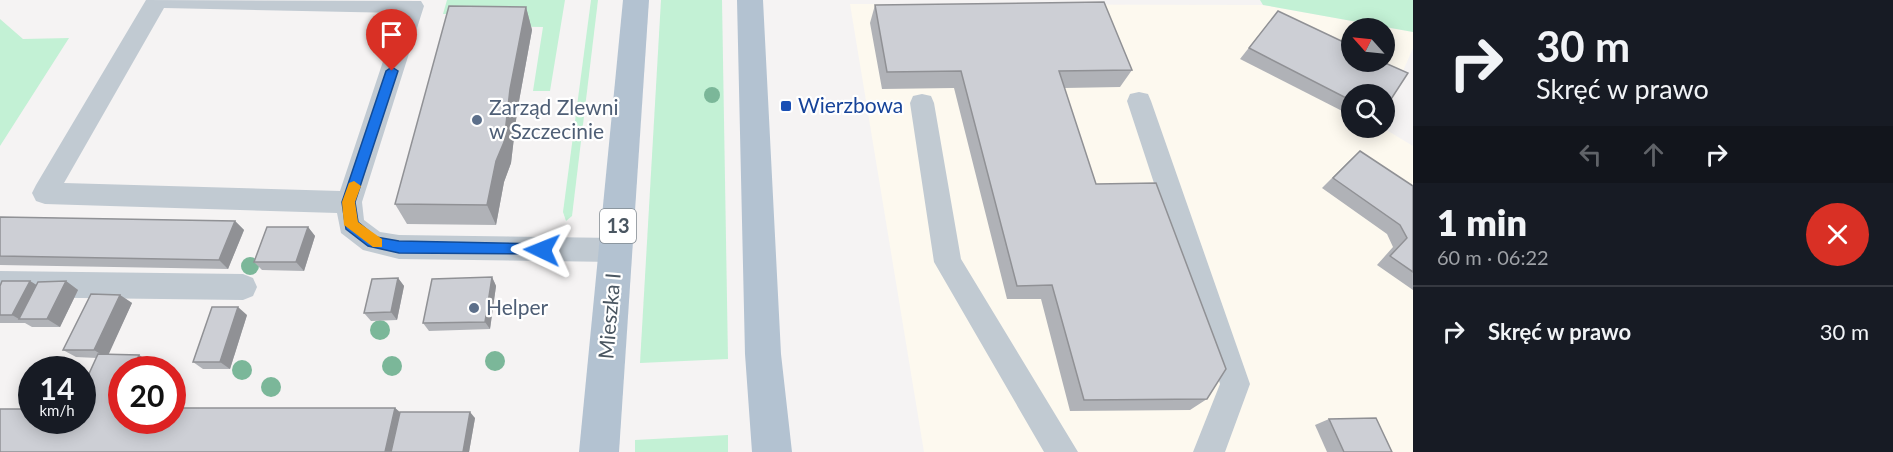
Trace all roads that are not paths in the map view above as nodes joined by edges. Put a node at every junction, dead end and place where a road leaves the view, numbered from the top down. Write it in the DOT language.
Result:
graph roads {
  1 [pos="157,0"];
  2 [pos="636,0"];
  3 [pos="750,0"];
  4 [pos="1140,101"];
  5 [pos="922,103"];
  6 [pos="349,202"];
  7 [pos="616,250"];
  8 [pos="0,284"];
  9 [pos="243,287"];
  10 [pos="599,452"];
  11 [pos="772,452"];
  12 [pos="1062,452"];
  13 [pos="1209,452"];
  1 -- 6 [label="lane"];
  1 -- 6 [label="lane"];
  2 -- 7 [label="main road, Mieszka I / 13"];
  3 -- 11 [label="main road"];
  4 -- 13 [label="lane"];
  5 -- 12 [label="lane"];
  6 -- 7 [label="lane"];
  7 -- 10 [label="main road, Mieszka I / 13"];
  8 -- 9 [label="lane"];
}
